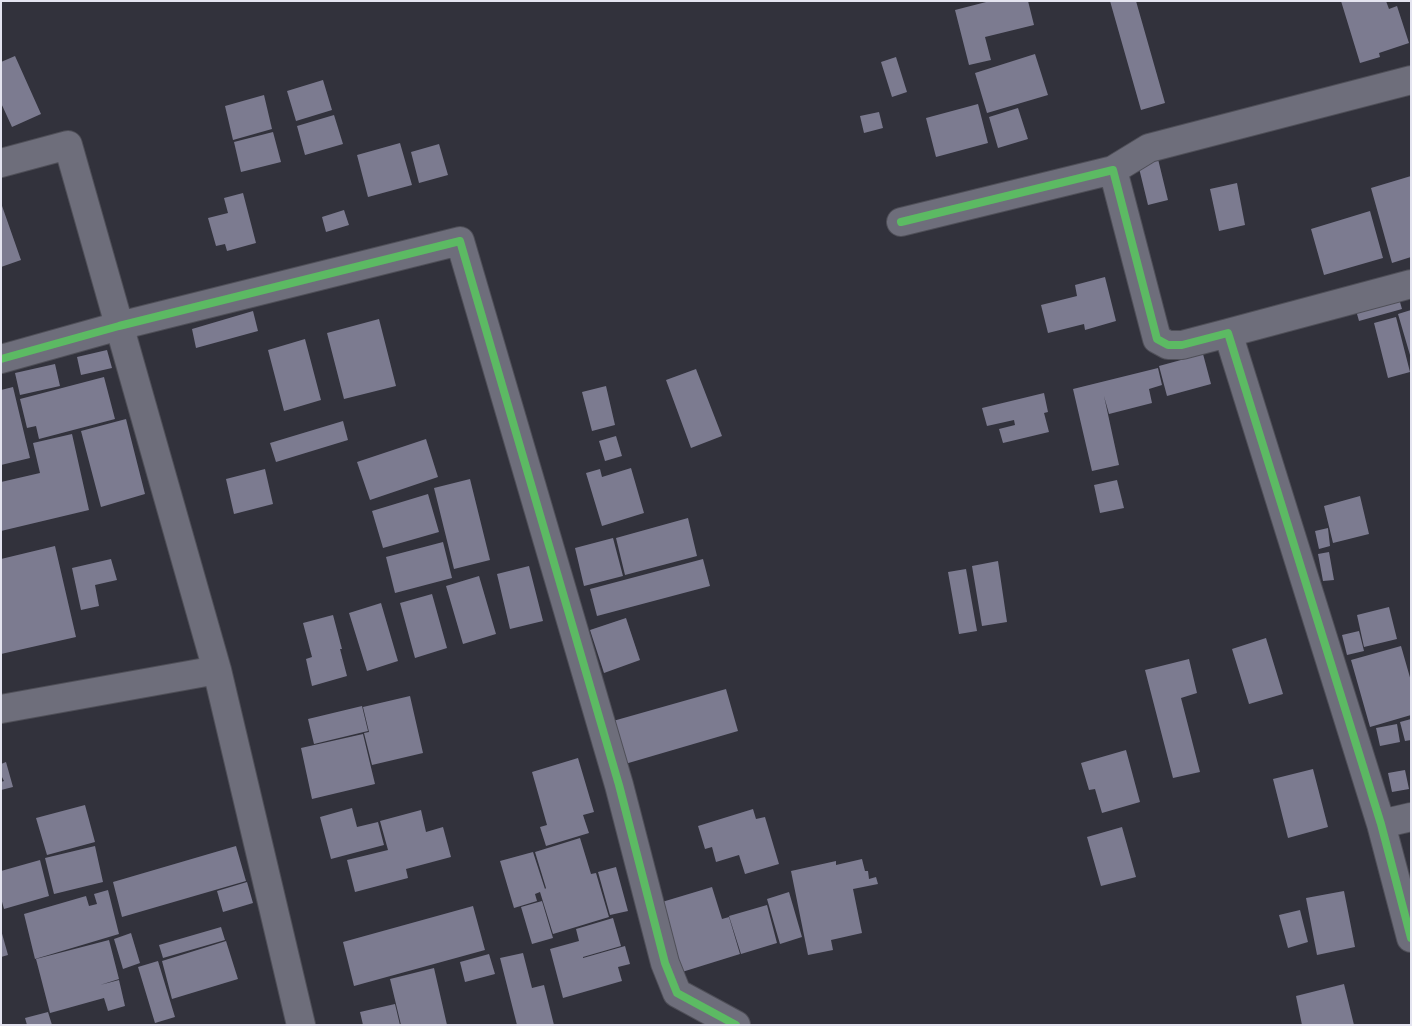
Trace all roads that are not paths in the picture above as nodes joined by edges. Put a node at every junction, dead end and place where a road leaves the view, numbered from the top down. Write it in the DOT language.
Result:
graph roads {
  1 [pos="1411,80"];
  2 [pos="1,162"];
  3 [pos="1113,170"];
  4 [pos="901,222"];
  5 [pos="1411,284"];
  6 [pos="119,326"];
  7 [pos="1228,333"];
  8 [pos="1,359"];
  9 [pos="217,670"];
  10 [pos="1,709"];
  11 [pos="1411,818"];
  12 [pos="1382,824"];
  13 [pos="1411,938"];
  14 [pos="301,1025"];
  15 [pos="736,1025"];
  1 -- 3 [label="street"];
  2 -- 6 [label="street"];
  3 -- 4 [label="street"];
  3 -- 7 [label="street"];
  5 -- 7 [label="street"];
  6 -- 8 [label="street"];
  6 -- 9 [label="street"];
  6 -- 15 [label="street"];
  7 -- 12 [label="street"];
  9 -- 10 [label="street"];
  9 -- 14 [label="street"];
  11 -- 12 [label="street"];
  12 -- 13 [label="street"];
}
